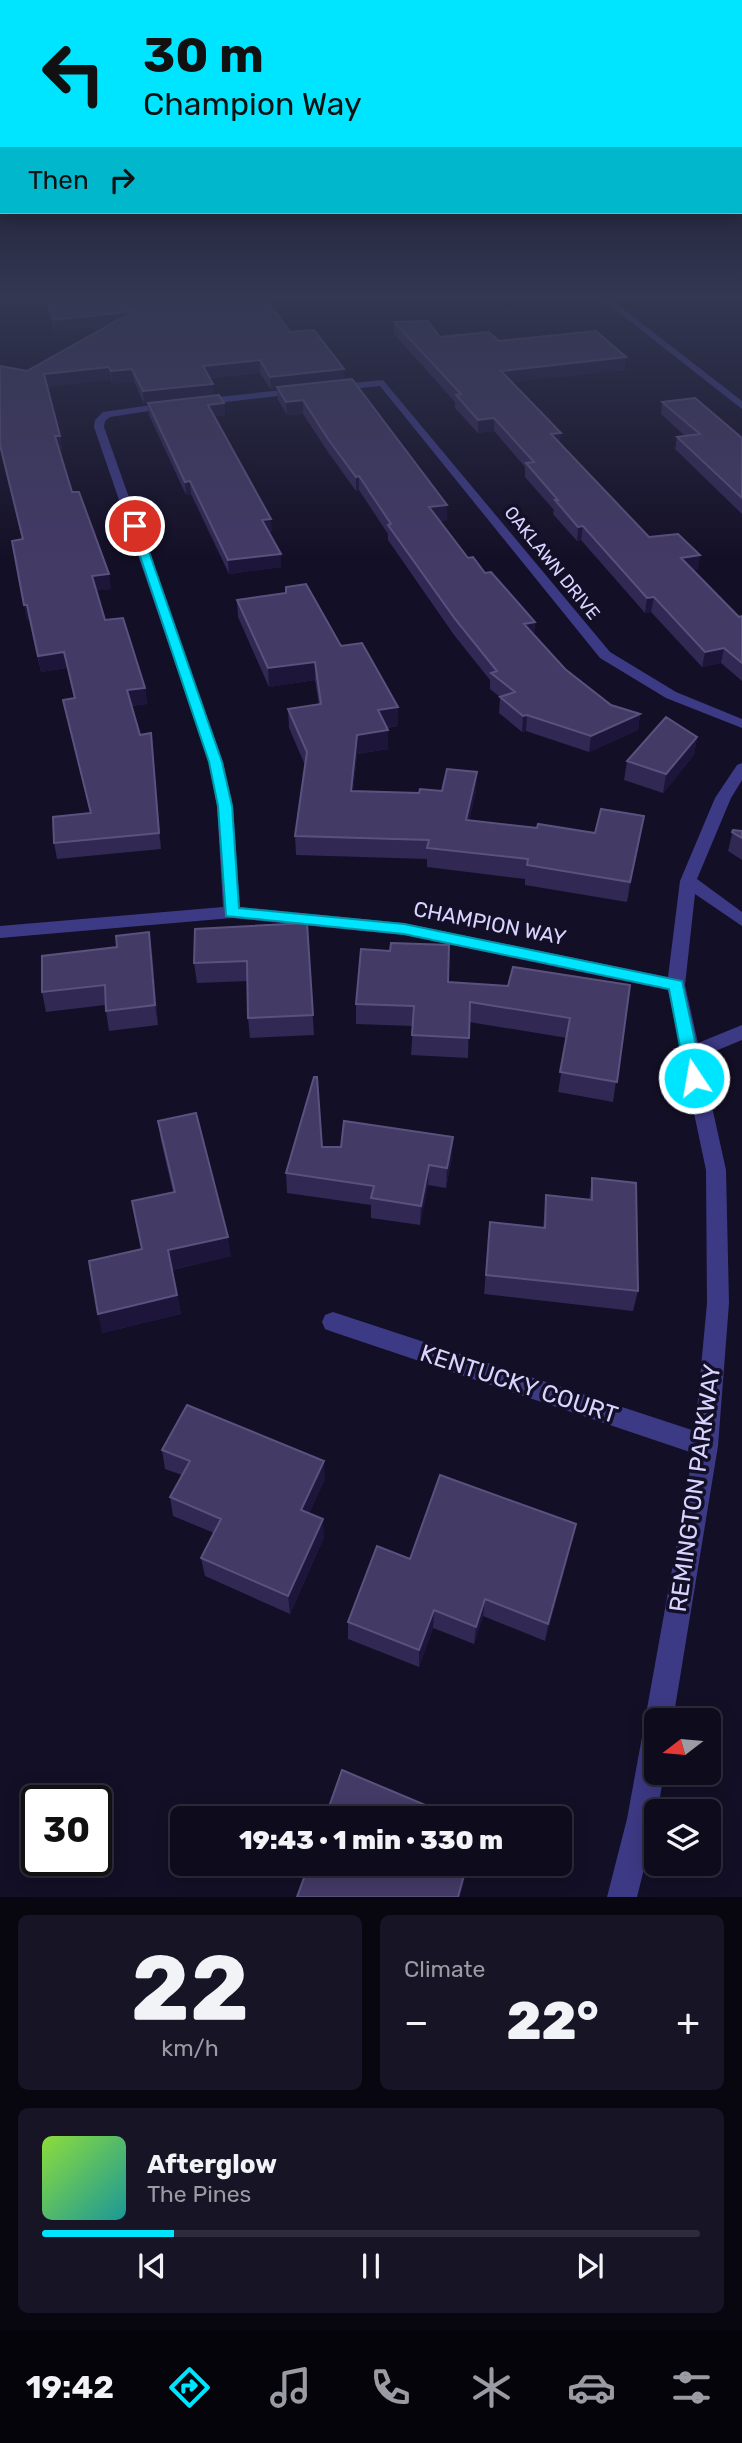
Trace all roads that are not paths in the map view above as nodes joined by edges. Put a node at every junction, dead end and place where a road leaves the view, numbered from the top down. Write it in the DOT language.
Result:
graph roads {
  1 [pos="366,383"];
  2 [pos="377,383"];
  3 [pos="712,383"];
  4 [pos="742,406"];
  5 [pos="742,724"];
  6 [pos="742,768"];
  7 [pos="688,881"];
  8 [pos="232,912"];
  9 [pos="742,920"];
  10 [pos="0,932"];
  11 [pos="676,985"];
  12 [pos="742,1032"];
  13 [pos="689,1055"];
  14 [pos="333,1322"];
  15 [pos="706,1446"];
  16 [pos="661,1708"];
  17 [pos="648,1785"];
  18 [pos="622,1897"];
  1 -- 8 [label="street, OAKLAWN DRIVE"];
  2 -- 5 [label="street, OAKLAWN DRIVE"];
  3 -- 4 [label="street"];
  6 -- 7 [label="street, REMINGTON PARKWAY"];
  7 -- 9 [label="street"];
  7 -- 11 [label="street, REMINGTON PARKWAY"];
  8 -- 10 [label="street, CHAMPION WAY"];
  8 -- 11 [label="street, CHAMPION WAY"];
  11 -- 13 [label="street, REMINGTON PARKWAY"];
  12 -- 13 [label="street"];
  13 -- 15 [label="street, REMINGTON PARKWAY"];
  14 -- 15 [label="street, KENTUCKY COURT"];
  15 -- 16 [label="street, REMINGTON PARKWAY"];
  17 -- 18 [label="street"];
}
